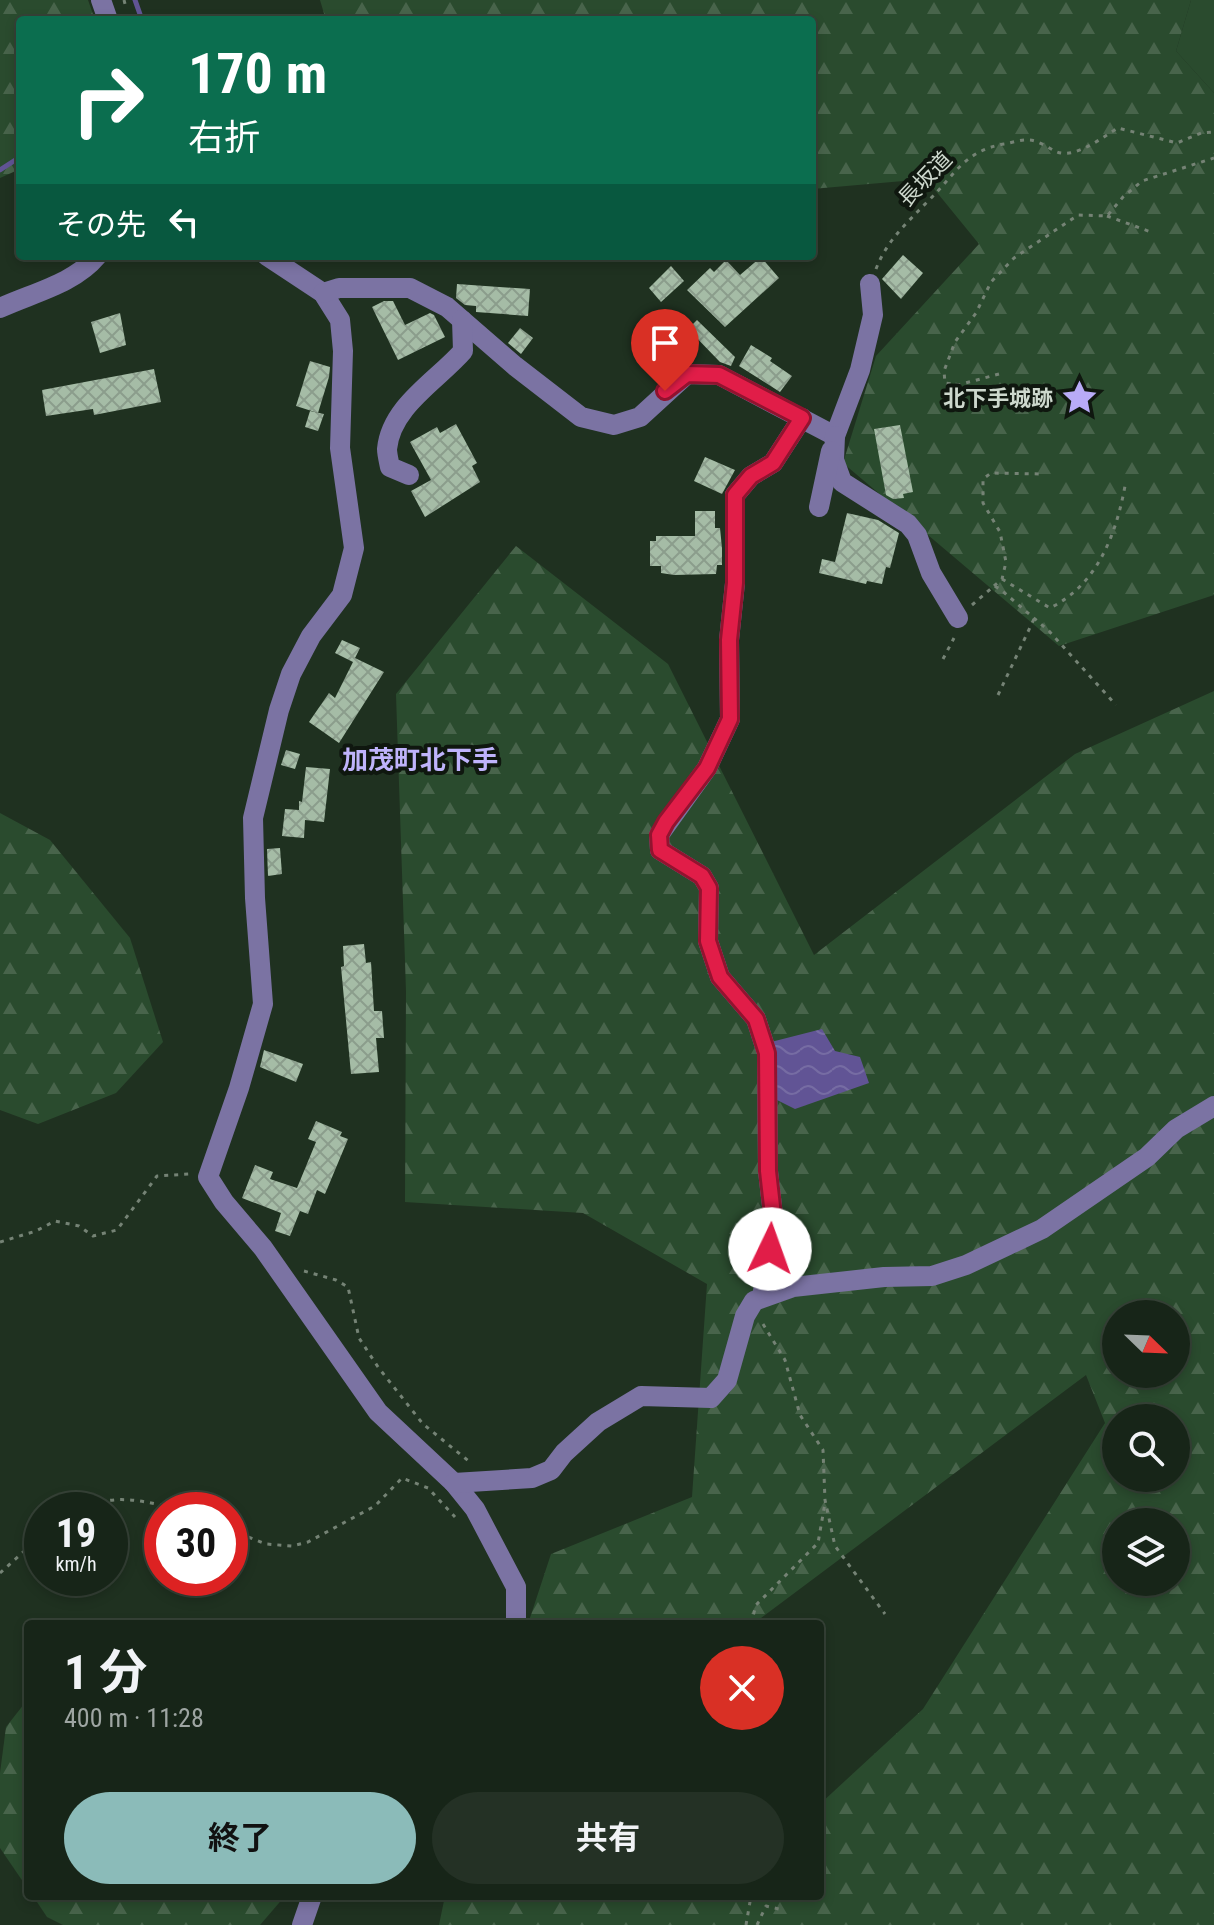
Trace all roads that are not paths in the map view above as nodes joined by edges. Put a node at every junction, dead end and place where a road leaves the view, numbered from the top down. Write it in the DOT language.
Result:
graph roads {
  1 [pos="94,260"];
  2 [pos="273,260"];
  3 [pos="870,284"];
  4 [pos="323,293"];
  5 [pos="0,308"];
  6 [pos="462,320"];
  7 [pos="802,418"];
  8 [pos="835,436"];
  9 [pos="409,475"];
  10 [pos="819,507"];
  11 [pos="958,618"];
  12 [pos="1214,1106"];
  13 [pos="762,1297"];
  14 [pos="454,1483"];
  15 [pos="516,1620"];
  16 [pos="311,1900"];
  17 [pos="302,1925"];
  1 -- 5 [label="street"];
  2 -- 4 [label="street"];
  3 -- 8 [label="street"];
  4 -- 6 [label="street"];
  4 -- 14 [label="street"];
  6 -- 7 [label="street"];
  6 -- 9 [label="street"];
  7 -- 8 [label="street"];
  7 -- 13 [label="street"];
  8 -- 10 [label="street"];
  8 -- 11 [label="street"];
  12 -- 13 [label="street"];
  13 -- 14 [label="street"];
  14 -- 15 [label="street"];
  16 -- 17 [label="street"];
}
